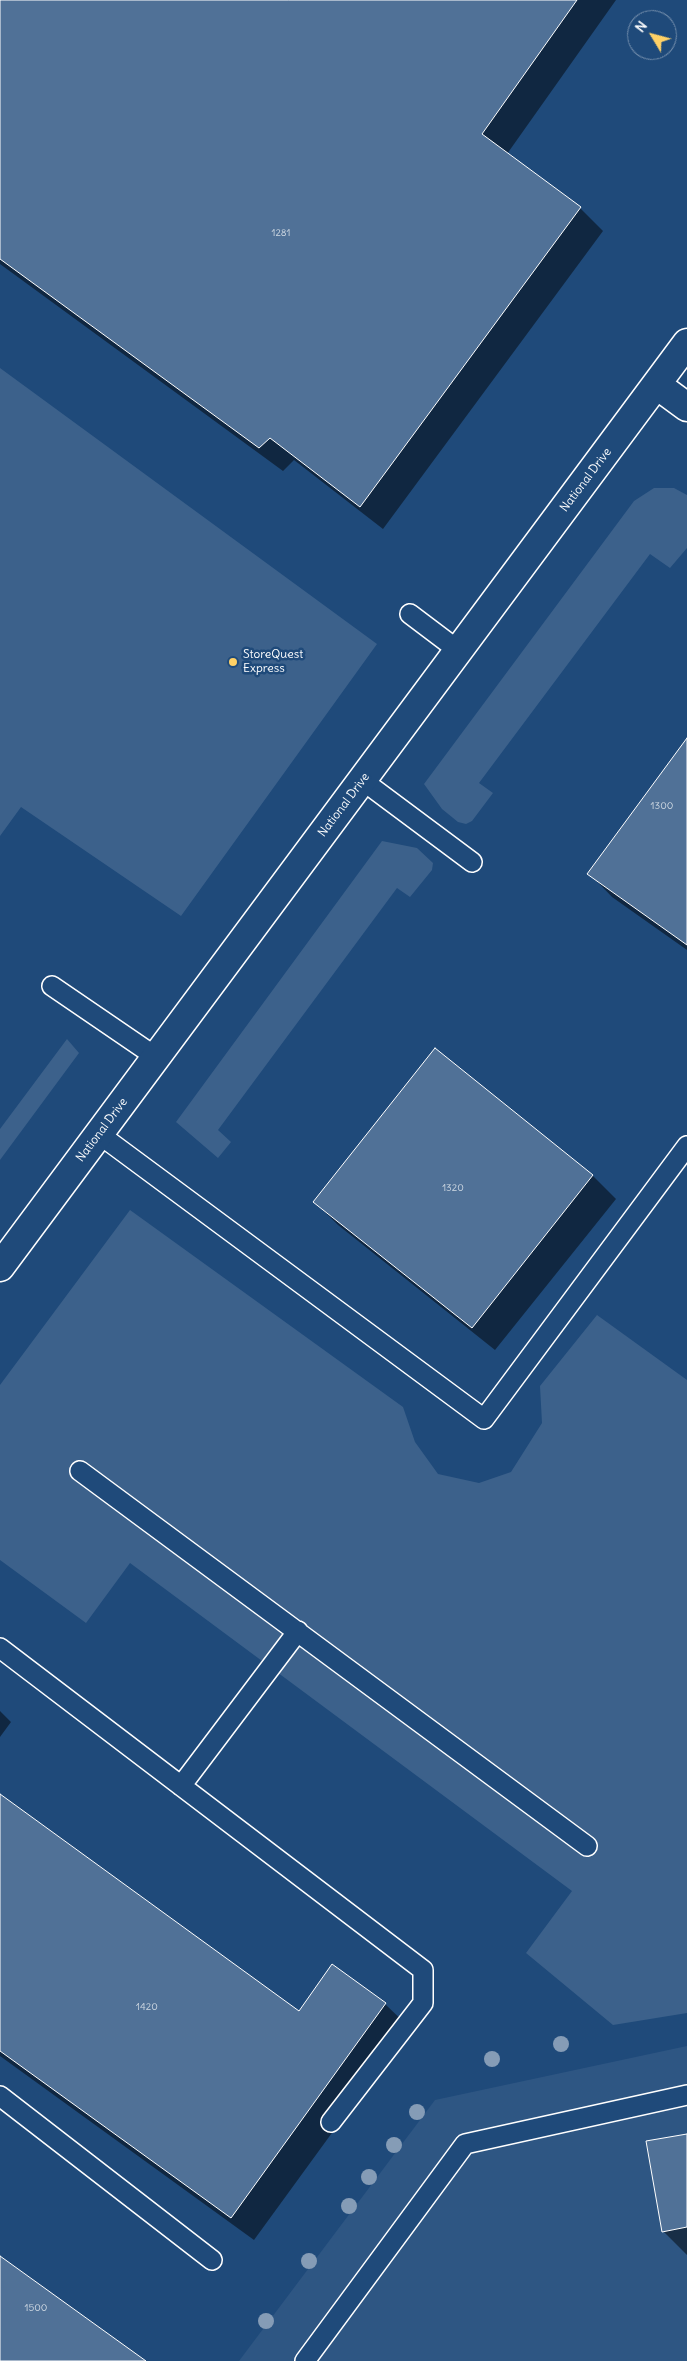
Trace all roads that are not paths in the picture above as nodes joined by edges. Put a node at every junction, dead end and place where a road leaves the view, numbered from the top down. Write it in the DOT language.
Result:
graph roads {
  1 [pos="687,343"];
  2 [pos="656,385"];
  3 [pos="687,407"];
  4 [pos="410,614"];
  5 [pos="459,651"];
  6 [pos="362,780"];
  7 [pos="472,862"];
  8 [pos="52,986"];
  9 [pos="156,1057"];
  10 [pos="99,1134"];
  11 [pos="687,1146"];
  12 [pos="0,1267"];
  13 [pos="80,1471"];
  14 [pos="298,1631"];
  15 [pos="0,1648"];
  16 [pos="181,1786"];
  17 [pos="587,1846"];
  18 [pos="687,2095"];
  19 [pos="0,2096"];
  20 [pos="331,2122"];
  21 [pos="212,2260"];
  22 [pos="305,2361"];
  1 -- 2 [label="street, National Drive"];
  2 -- 3 [label="street"];
  2 -- 5 [label="street, National Drive"];
  4 -- 5 [label="lane"];
  5 -- 6 [label="street, National Drive"];
  6 -- 7 [label="lane"];
  6 -- 9 [label="street, National Drive"];
  8 -- 9 [label="lane"];
  9 -- 10 [label="street, National Drive"];
  10 -- 11 [label="lane"];
  10 -- 12 [label="street, National Drive"];
  13 -- 14 [label="lane"];
  14 -- 16 [label="lane"];
  14 -- 17 [label="lane"];
  15 -- 16 [label="lane"];
  16 -- 20 [label="lane"];
  18 -- 22 [label="lane"];
  19 -- 21 [label="lane"];
}
